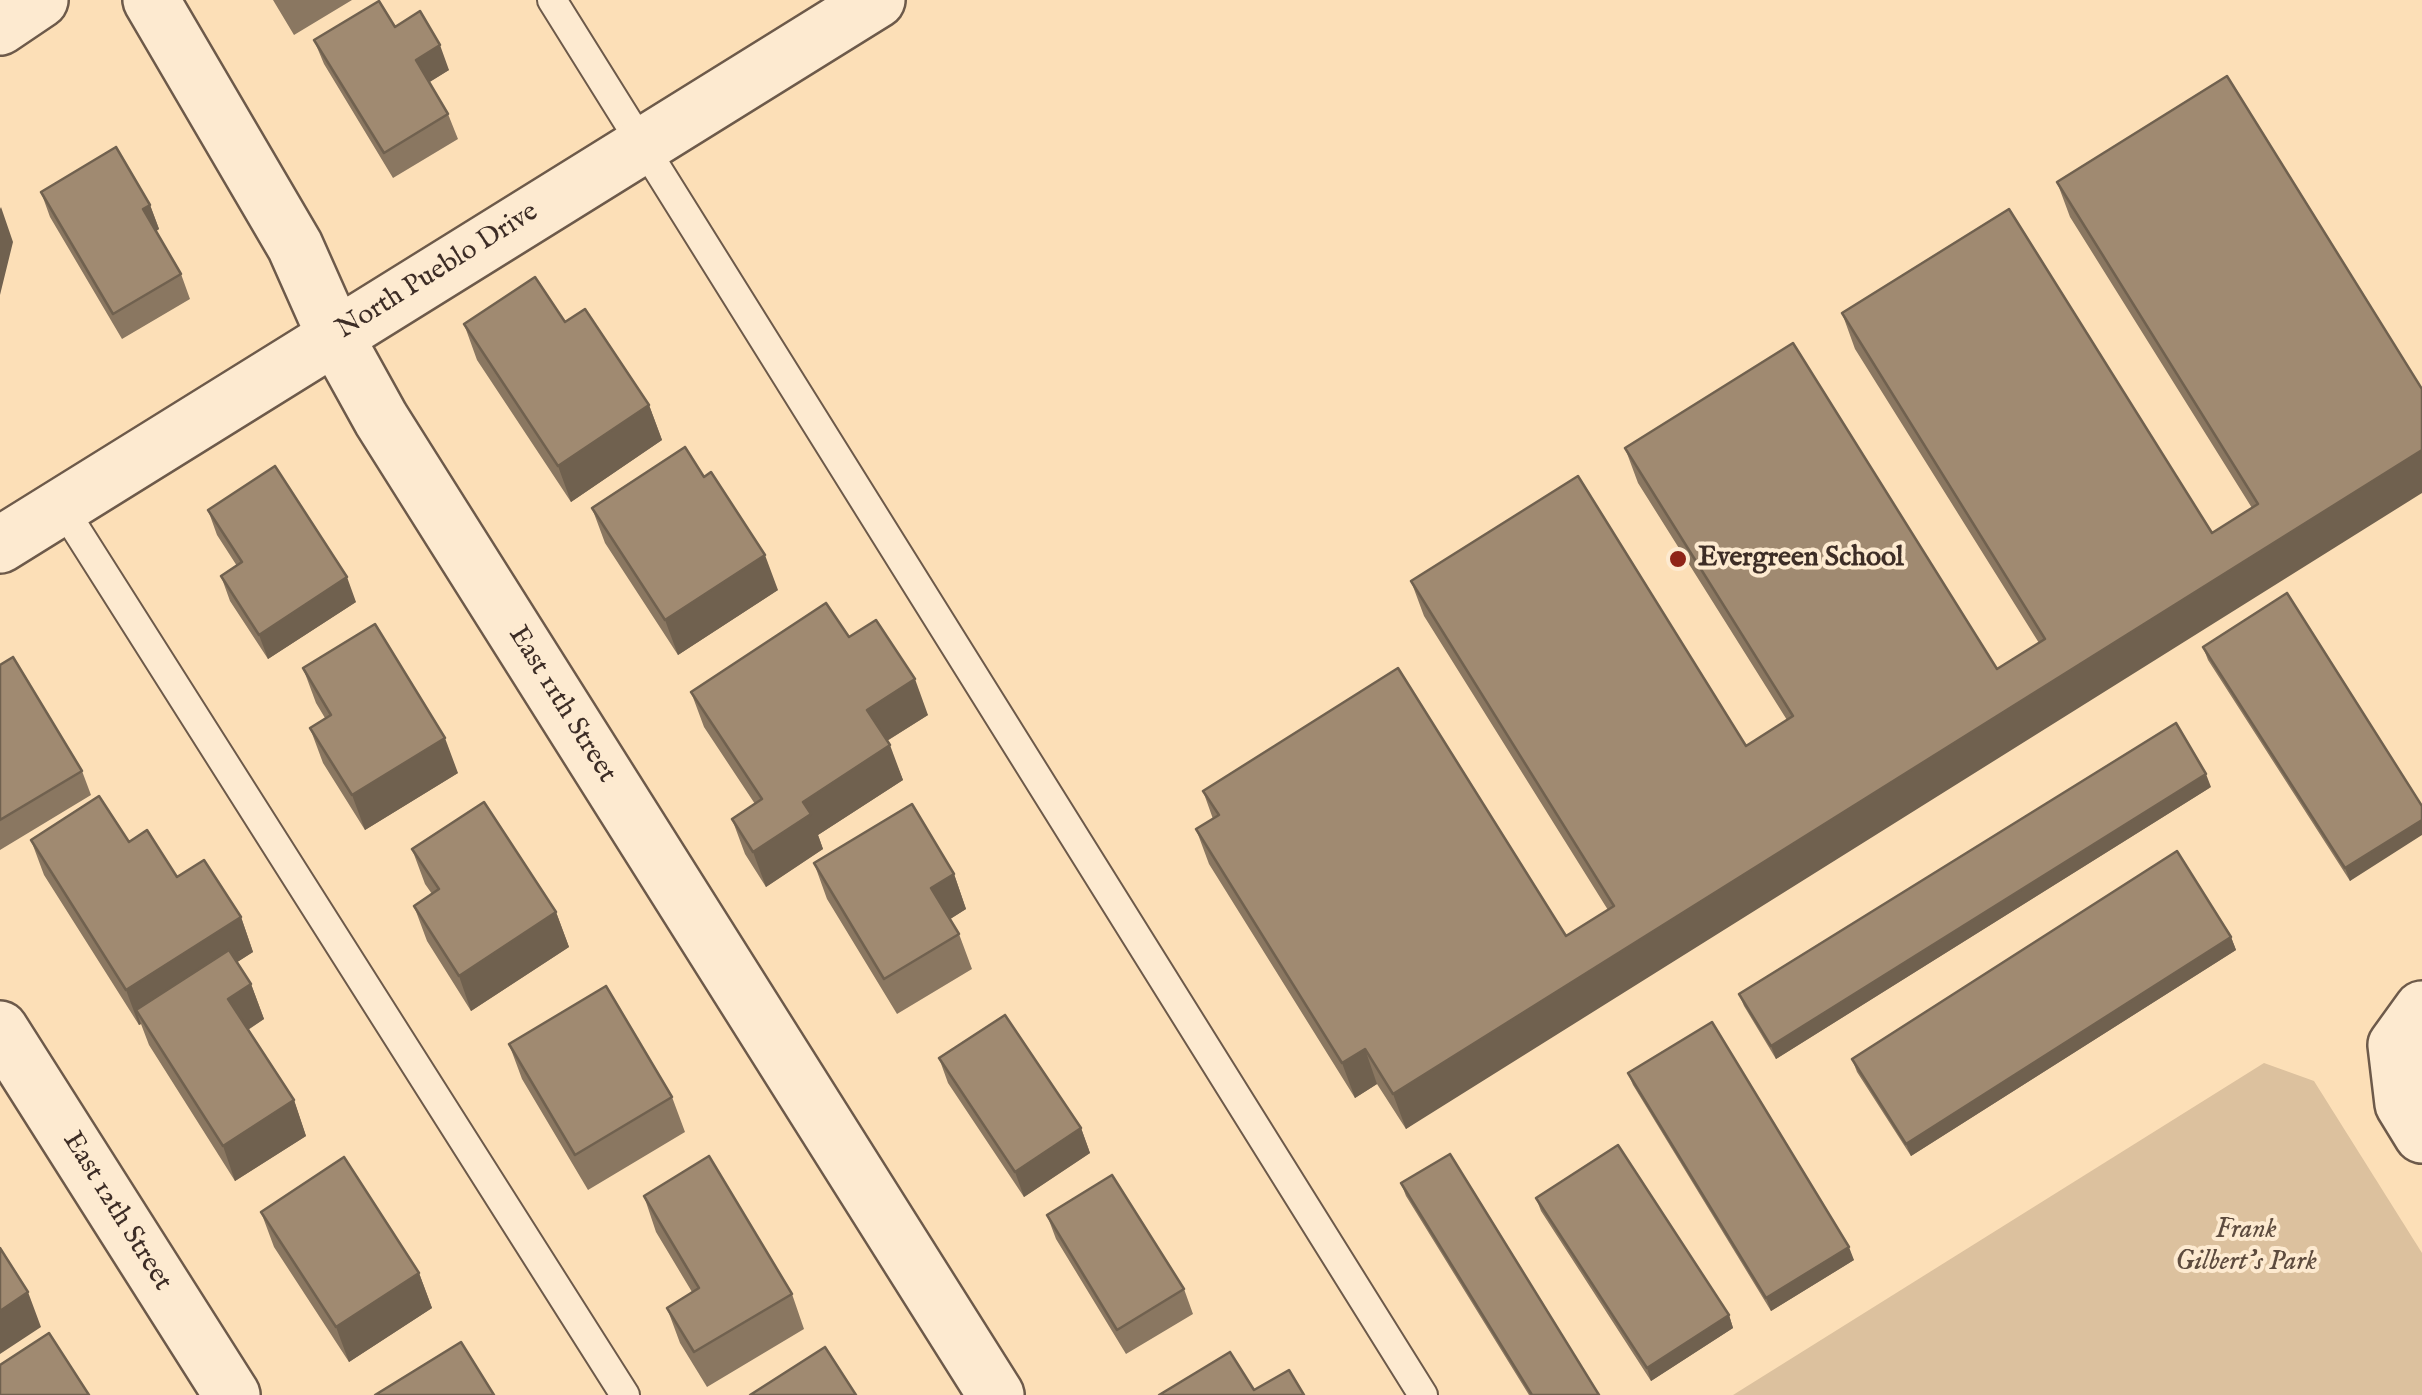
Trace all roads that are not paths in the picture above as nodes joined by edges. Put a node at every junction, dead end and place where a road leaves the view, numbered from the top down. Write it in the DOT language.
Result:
graph roads {
  1 [pos="40,0"];
  2 [pos="151,0"];
  3 [pos="552,0"];
  4 [pos="877,0"];
  5 [pos="0,27"];
  6 [pos="643,146"];
  7 [pos="334,336"];
  8 [pos="62,507"];
  9 [pos="0,545"];
  10 [pos="2409,1027"];
  11 [pos="0,1029"];
  12 [pos="2422,1135"];
  13 [pos="232,1395"];
  14 [pos="625,1395"];
  15 [pos="996,1395"];
  16 [pos="1422,1395"];
  1 -- 5 [label="street"];
  2 -- 7 [label="street, East 11th Street"];
  3 -- 6 [label="lane"];
  4 -- 6 [label="street, North Pueblo Drive"];
  6 -- 7 [label="street, North Pueblo Drive"];
  6 -- 16 [label="lane"];
  7 -- 8 [label="street, North Pueblo Drive"];
  7 -- 15 [label="street, East 11th Street"];
  8 -- 9 [label="street, North Pueblo Drive"];
  8 -- 14 [label="lane"];
  10 -- 12 [label="street"];
  11 -- 13 [label="street, East 12th Street"];
}
